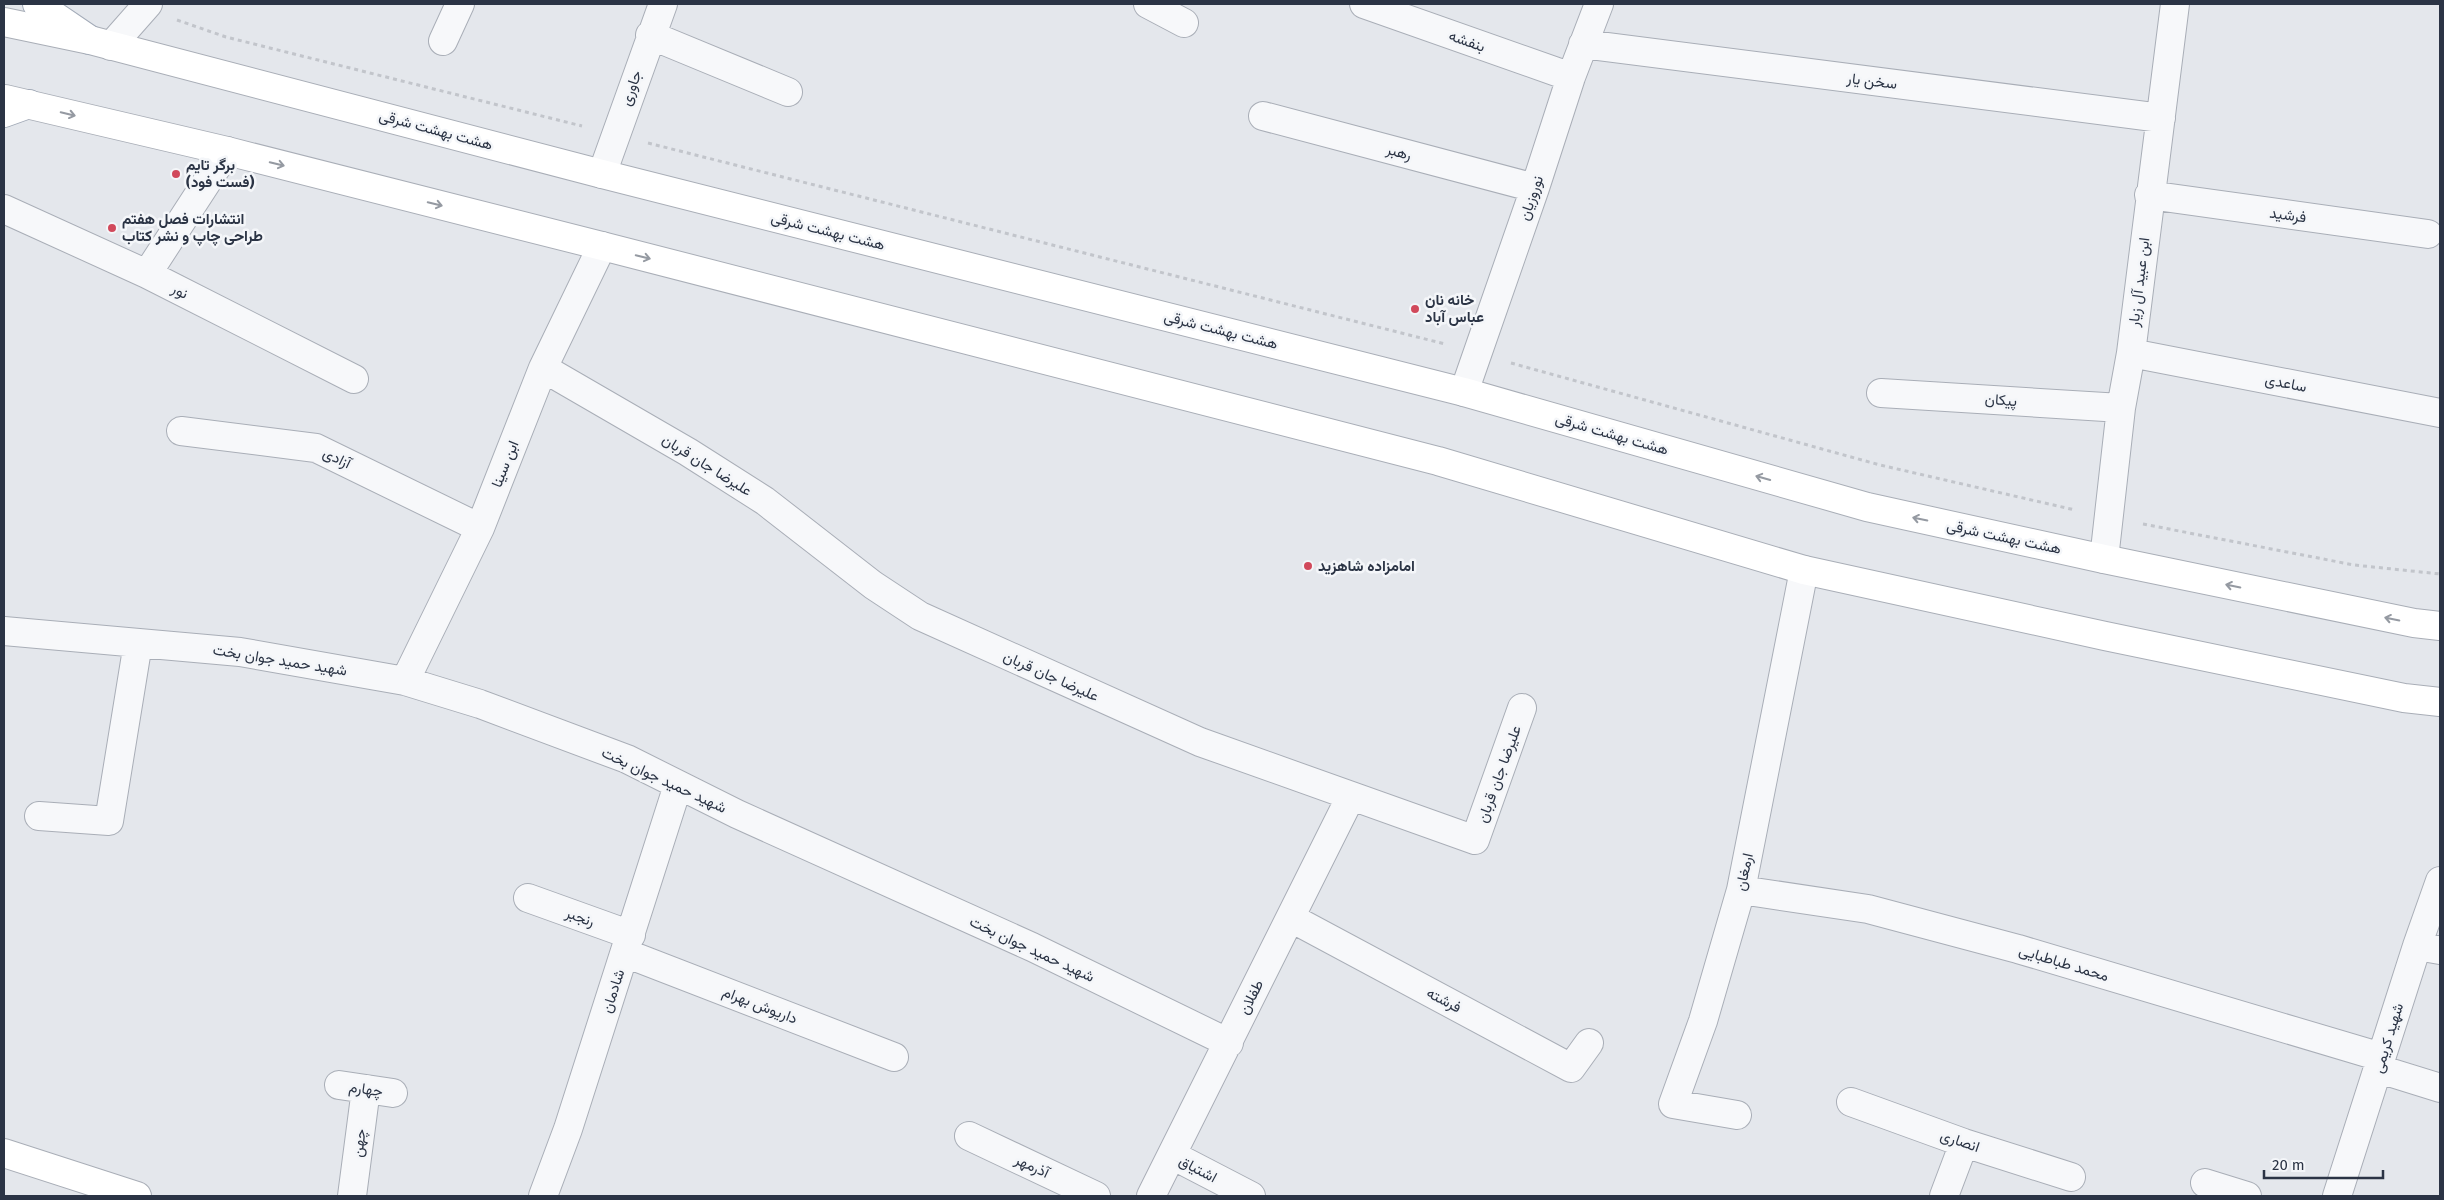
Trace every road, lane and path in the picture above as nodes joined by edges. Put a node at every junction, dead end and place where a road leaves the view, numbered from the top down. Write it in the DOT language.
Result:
graph roads {
  1 [pos="37,4"];
  2 [pos="460,4"];
  3 [pos="663,4"];
  4 [pos="1148,4"];
  5 [pos="1364,4"];
  6 [pos="1598,4"];
  7 [pos="2175,4"];
  8 [pos="146,6"];
  9 [pos="4,22"];
  10 [pos="1184,23"];
  11 [pos="650,35"];
  12 [pos="443,41"];
  13 [pos="101,43"];
  14 [pos="1583,44"];
  15 [pos="1571,77"];
  16 [pos="788,92"];
  17 [pos="12,105"];
  18 [pos="1263,116"];
  19 [pos="2161,118"];
  20 [pos="615,135"];
  21 [pos="227,152"];
  22 [pos="602,174"];
  23 [pos="1535,188"];
  24 [pos="2149,196"];
  25 [pos="4,210"];
  26 [pos="2428,234"];
  27 [pos="602,246"];
  28 [pos="147,274"];
  29 [pos="1478,353"];
  30 [pos="2131,353"];
  31 [pos="543,368"];
  32 [pos="354,379"];
  33 [pos="1464,392"];
  34 [pos="1881,392"];
  35 [pos="2121,408"];
  36 [pos="2440,413"];
  37 [pos="181,431"];
  38 [pos="2108,517"];
  39 [pos="480,528"];
  40 [pos="2104,559"];
  41 [pos="1804,570"];
  42 [pos="2440,574"];
  43 [pos="2440,626"];
  44 [pos="4,631"];
  45 [pos="138,643"];
  46 [pos="405,681"];
  47 [pos="2440,702"];
  48 [pos="1522,708"];
  49 [pos="678,785"];
  50 [pos="1351,796"];
  51 [pos="40,816"];
  52 [pos="2440,880"];
  53 [pos="1741,890"];
  54 [pos="528,898"];
  55 [pos="1291,918"];
  56 [pos="628,944"];
  57 [pos="2429,948"];
  58 [pos="1228,1043"];
  59 [pos="1589,1043"];
  60 [pos="894,1056"];
  61 [pos="2380,1063"];
  62 [pos="339,1085"];
  63 [pos="2440,1088"];
  64 [pos="366,1089"];
  65 [pos="393,1093"];
  66 [pos="1851,1102"];
  67 [pos="1737,1115"];
  68 [pos="969,1136"];
  69 [pos="1964,1143"];
  70 [pos="4,1153"];
  71 [pos="1172,1155"];
  72 [pos="2071,1177"];
  73 [pos="2205,1183"];
  74 [pos="120,1194"];
  75 [pos="352,1196"];
  76 [pos="543,1196"];
  77 [pos="1096,1196"];
  78 [pos="1151,1196"];
  79 [pos="1251,1196"];
  80 [pos="1944,1196"];
  81 [pos="2247,1196"];
  82 [pos="2337,1196"];
  1 -- 13 [label="main road"];
  2 -- 12 [label="street"];
  3 -- 11 [label="street, جاوری"];
  4 -- 10 [label="street"];
  5 -- 15 [label="street, بنفشه"];
  6 -- 14 [label="street, نوروزیان"];
  7 -- 19 [label="street, ابن عبید آل زیار"];
  8 -- 13 [label="street"];
  8 -- 20 [label="path"];
  9 -- 13 [label="main road, هشت بهشت شرقی"];
  11 -- 16 [label="street"];
  11 -- 20 [label="street, جاوری"];
  13 -- 22 [label="main road, هشت بهشت شرقی"];
  14 -- 15 [label="street, نوروزیان"];
  14 -- 19 [label="street, سخن یار"];
  15 -- 23 [label="street, نوروزیان"];
  17 -- 21 [label="main road, one-way"];
  18 -- 23 [label="street, رهبر"];
  19 -- 24 [label="street, ابن عبید آل زیار"];
  20 -- 22 [label="street, جاوری"];
  20 -- 29 [label="path"];
  21 -- 27 [label="main road, one-way"];
  21 -- 28 [label="street"];
  22 -- 33 [label="main road, هشت بهشت شرقی"];
  23 -- 29 [label="street, نوروزیان"];
  24 -- 26 [label="street, فرشید"];
  24 -- 30 [label="street, ابن عبید آل زیار"];
  25 -- 28 [label="street, نور"];
  27 -- 31 [label="street, ابن سینا"];
  27 -- 41 [label="main road, one-way"];
  28 -- 32 [label="street, نور"];
  29 -- 33 [label="street, نوروزیان"];
  29 -- 38 [label="path"];
  30 -- 35 [label="street, ابن عبید آل زیار"];
  30 -- 36 [label="street, ساعدی"];
  31 -- 39 [label="street, ابن سینا"];
  31 -- 50 [label="street, علیرضا جان قربان"];
  40 -- 33 [label="main road, هشت بهشت شرقی, one-way"];
  34 -- 35 [label="street, پیکان"];
  35 -- 38 [label="street, ابن عبید آل زیار"];
  37 -- 39 [label="street, آزادی"];
  38 -- 40 [label="street, ابن عبید آل زیار"];
  38 -- 42 [label="path"];
  39 -- 46 [label="street, ابن سینا"];
  43 -- 40 [label="main road, هشت بهشت شرقی, one-way"];
  41 -- 47 [label="main road"];
  41 -- 53 [label="street, ارمغان"];
  44 -- 45 [label="street, شهید حمید جوان بخت"];
  45 -- 46 [label="street, شهید حمید جوان بخت"];
  45 -- 51 [label="street"];
  46 -- 49 [label="street, شهید حمید جوان بخت"];
  48 -- 50 [label="street, علیرضا جان قربان"];
  49 -- 56 [label="street, شادمان"];
  49 -- 58 [label="street, شهید حمید جوان بخت"];
  50 -- 55 [label="street, طفلان"];
  52 -- 57 [label="street, شهید کریمی"];
  53 -- 61 [label="street, محمد طباطبایی"];
  53 -- 67 [label="street, ارمغان"];
  54 -- 56 [label="street, رنجبر"];
  55 -- 58 [label="street, طفلان"];
  55 -- 59 [label="street, فرشته"];
  56 -- 60 [label="street, داریوش بهرام"];
  56 -- 76 [label="street, شادمان"];
  57 -- 61 [label="street, شهید کریمی"];
  58 -- 71 [label="street, طفلان"];
  61 -- 63 [label="street, محمد طباطبایی"];
  61 -- 82 [label="street, شهید کریمی"];
  62 -- 64 [label="street, چهارم"];
  64 -- 65 [label="street, چهارم"];
  64 -- 75 [label="street, چهن"];
  66 -- 69 [label="street, انصاری"];
  68 -- 77 [label="street, آذرمهر"];
  69 -- 72 [label="street, انصاری"];
  69 -- 80 [label="street"];
  70 -- 74 [label="main road"];
  71 -- 78 [label="street, طفلان"];
  71 -- 79 [label="street, اشتیاق"];
  73 -- 81 [label="street"];
}
